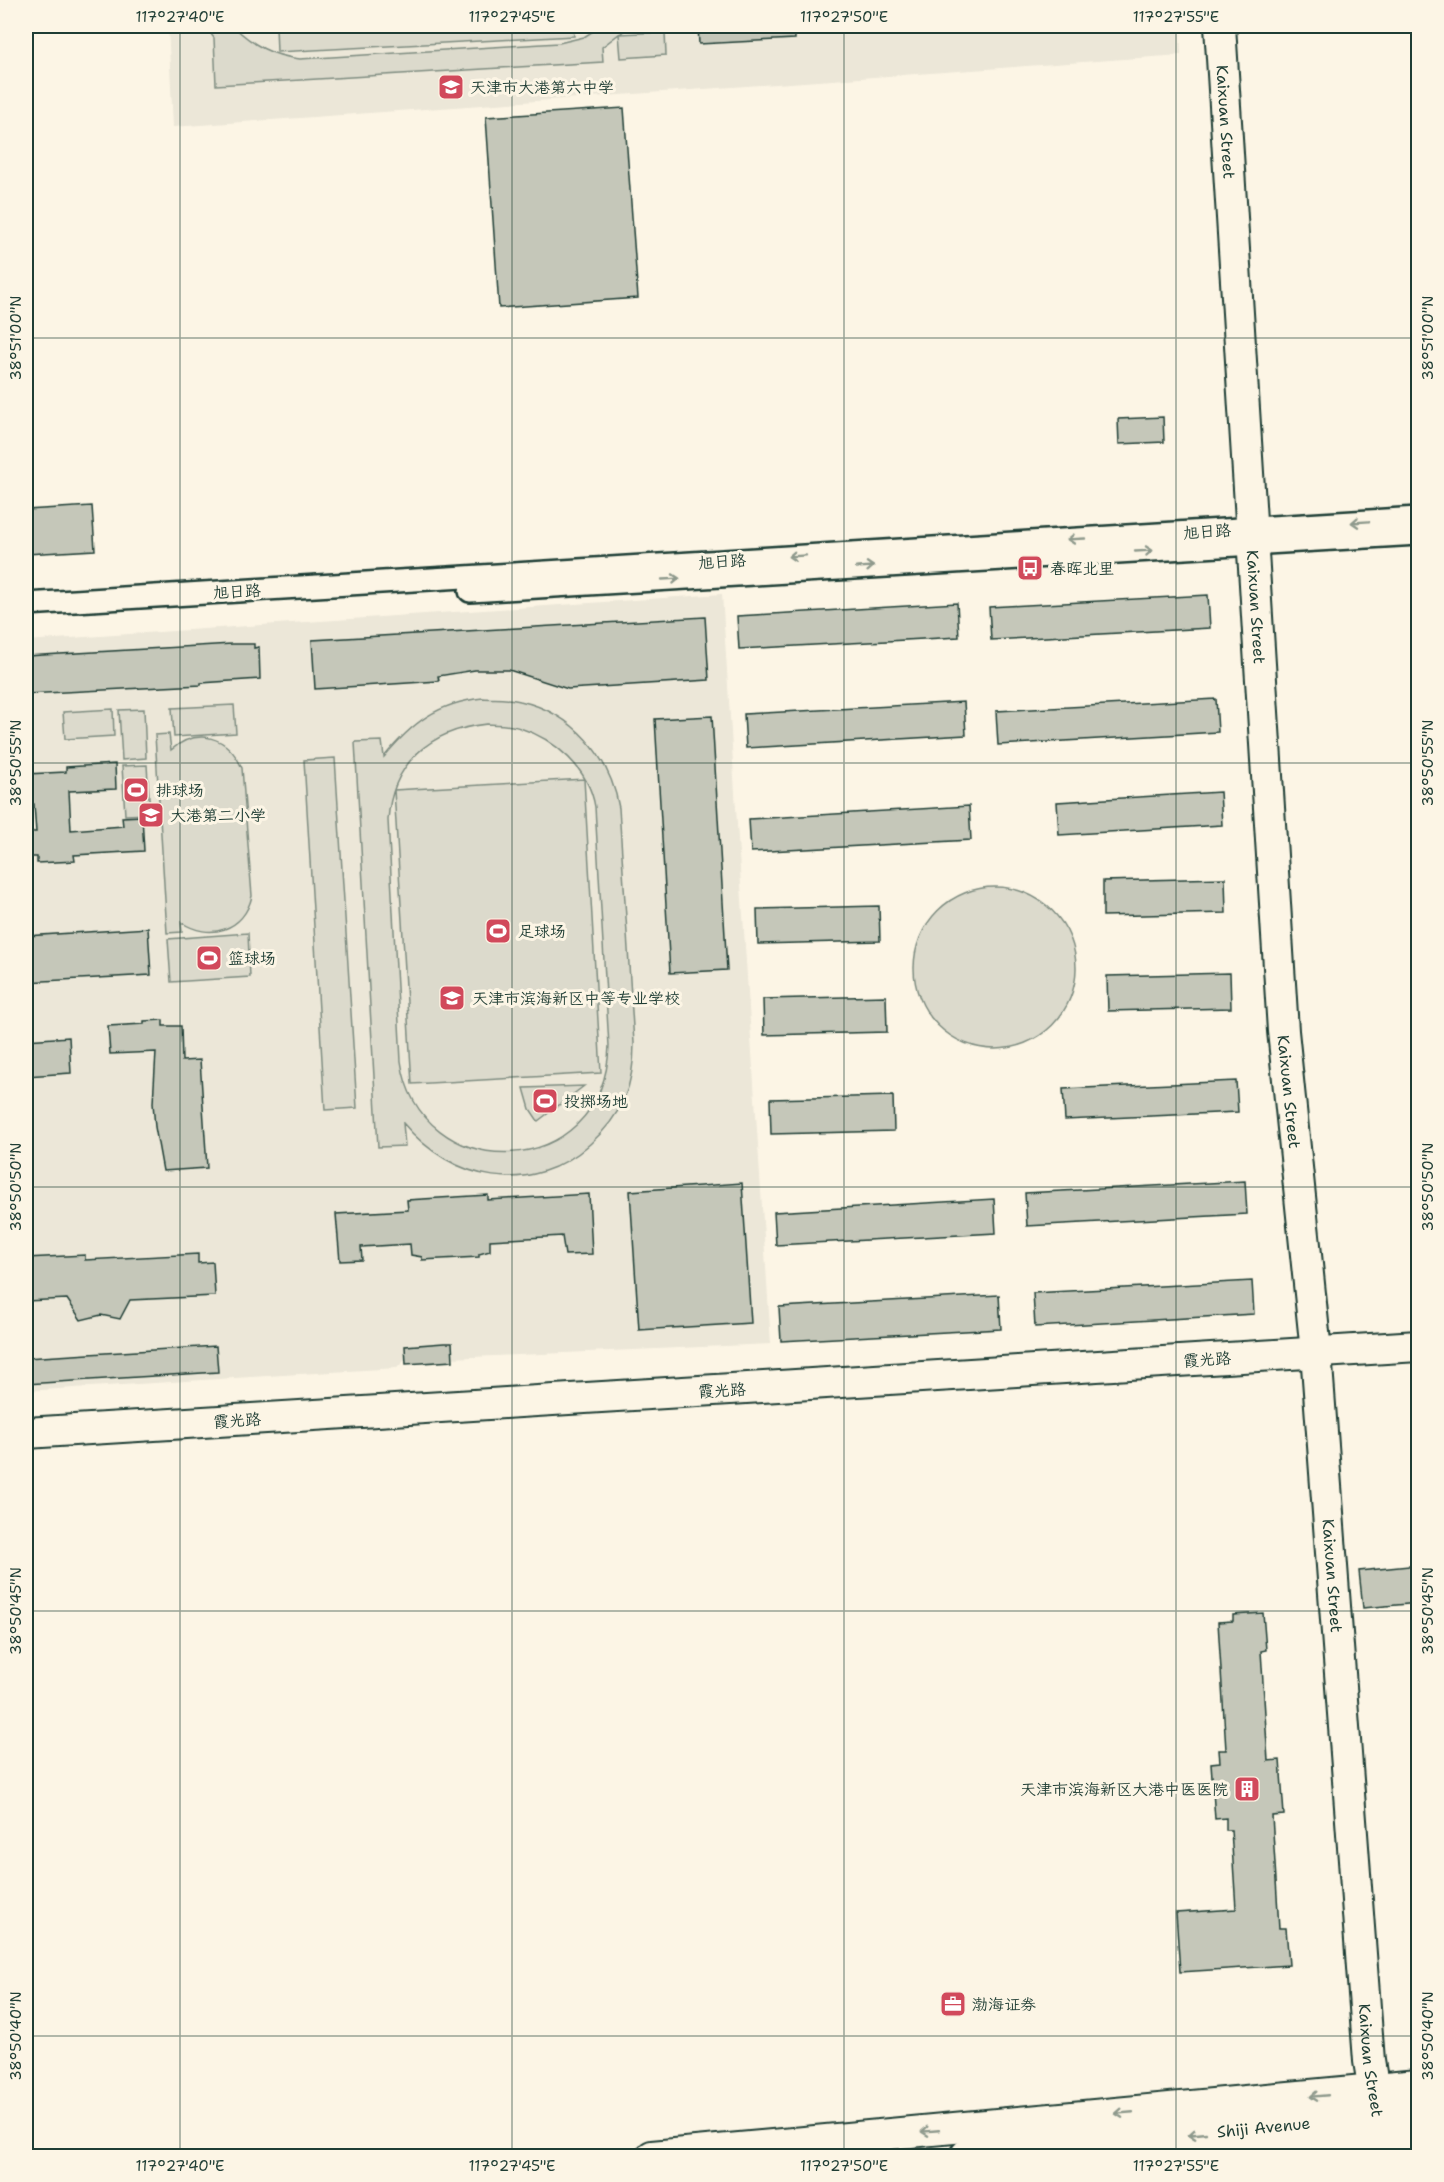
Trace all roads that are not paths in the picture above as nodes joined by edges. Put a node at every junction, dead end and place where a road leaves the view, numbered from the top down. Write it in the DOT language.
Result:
graph roads {
  1 [pos="1208,26"];
  2 [pos="1220,26"];
  3 [pos="1419,518"];
  4 [pos="1419,534"];
  5 [pos="1246,536"];
  6 [pos="26,604"];
  7 [pos="26,618"];
  8 [pos="1419,1346"];
  9 [pos="1308,1359"];
  10 [pos="1419,1359"];
  11 [pos="26,1433"];
  12 [pos="26,1445"];
  13 [pos="1419,2085"];
  14 [pos="1419,2112"];
  15 [pos="1370,2127"];
  16 [pos="1419,2140"];
  17 [pos="652,2157"];
  18 [pos="967,2157"];
  19 [pos="1234,2157"];
  1 -- 5 [label="street, Kaixuan Street"];
  2 -- 5 [label="street, Kaixuan Street"];
  3 -- 5 [label="street, 旭日路, one-way"];
  4 -- 5 [label="street, 旭日路"];
  5 -- 6 [label="street, 旭日路, one-way"];
  7 -- 5 [label="street, 旭日路, one-way"];
  5 -- 9 [label="street, Kaixuan Street"];
  8 -- 9 [label="street, 霞光路"];
  9 -- 10 [label="street, 霞光路"];
  9 -- 11 [label="street, 霞光路"];
  9 -- 12 [label="street, 霞光路"];
  9 -- 15 [label="street, Kaixuan Street"];
  13 -- 15 [label="street"];
  14 -- 15 [label="main road, Shiji Avenue"];
  15 -- 16 [label="main road, Shiji Avenue"];
  15 -- 17 [label="street, one-way"];
  15 -- 18 [label="main road, Shiji Avenue, one-way"];
  15 -- 19 [label="main road, Shiji Avenue"];
}
